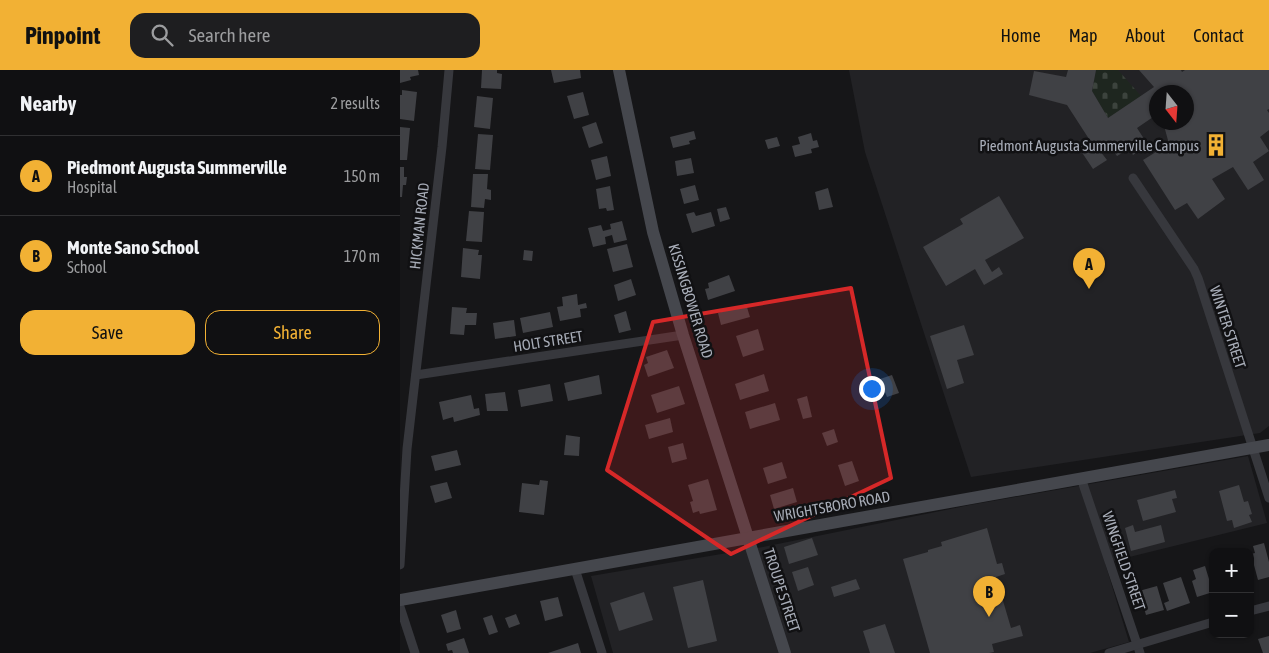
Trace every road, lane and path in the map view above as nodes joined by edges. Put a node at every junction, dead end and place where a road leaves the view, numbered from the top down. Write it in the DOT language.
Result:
graph roads {
  1 [pos="449,70"];
  2 [pos="620,70"];
  3 [pos="1133,178"];
  4 [pos="684,334"];
  5 [pos="416,375"];
  6 [pos="1269,445"];
  7 [pos="1253,448"];
  8 [pos="1081,478"];
  9 [pos="1269,498"];
  10 [pos="748,538"];
  11 [pos="400,565"];
  12 [pos="575,569"];
  13 [pos="400,600"];
  14 [pos="1269,606"];
  15 [pos="400,607"];
  16 [pos="1254,610"];
  17 [pos="1209,623"];
  18 [pos="1139,649"];
  19 [pos="415,653"];
  20 [pos="602,653"];
  21 [pos="785,653"];
  22 [pos="1110,653"];
  1 -- 5 [label="street, HICKMAN ROAD"];
  2 -- 4 [label="main road, KISSINGBOWER ROAD"];
  3 -- 7 [label="street, WINTER STREET"];
  4 -- 5 [label="street, HOLT STREET"];
  4 -- 10 [label="main road, KISSINGBOWER ROAD"];
  5 -- 11 [label="street, HICKMAN ROAD"];
  6 -- 7 [label="main road, WRIGHTSBORO ROAD"];
  7 -- 8 [label="main road, WRIGHTSBORO ROAD"];
  7 -- 9 [label="street, WINTER STREET"];
  8 -- 10 [label="main road, WRIGHTSBORO ROAD"];
  8 -- 18 [label="street, WINGFIELD STREET"];
  10 -- 12 [label="main road, WRIGHTSBORO ROAD"];
  10 -- 21 [label="main road, TROUPE STREET"];
  12 -- 13 [label="main road, WRIGHTSBORO ROAD"];
  12 -- 20 [label="street"];
  14 -- 16 [label="street"];
  15 -- 19 [label="street"];
  17 -- 18 [label="street"];
  18 -- 22 [label="street"];
}
